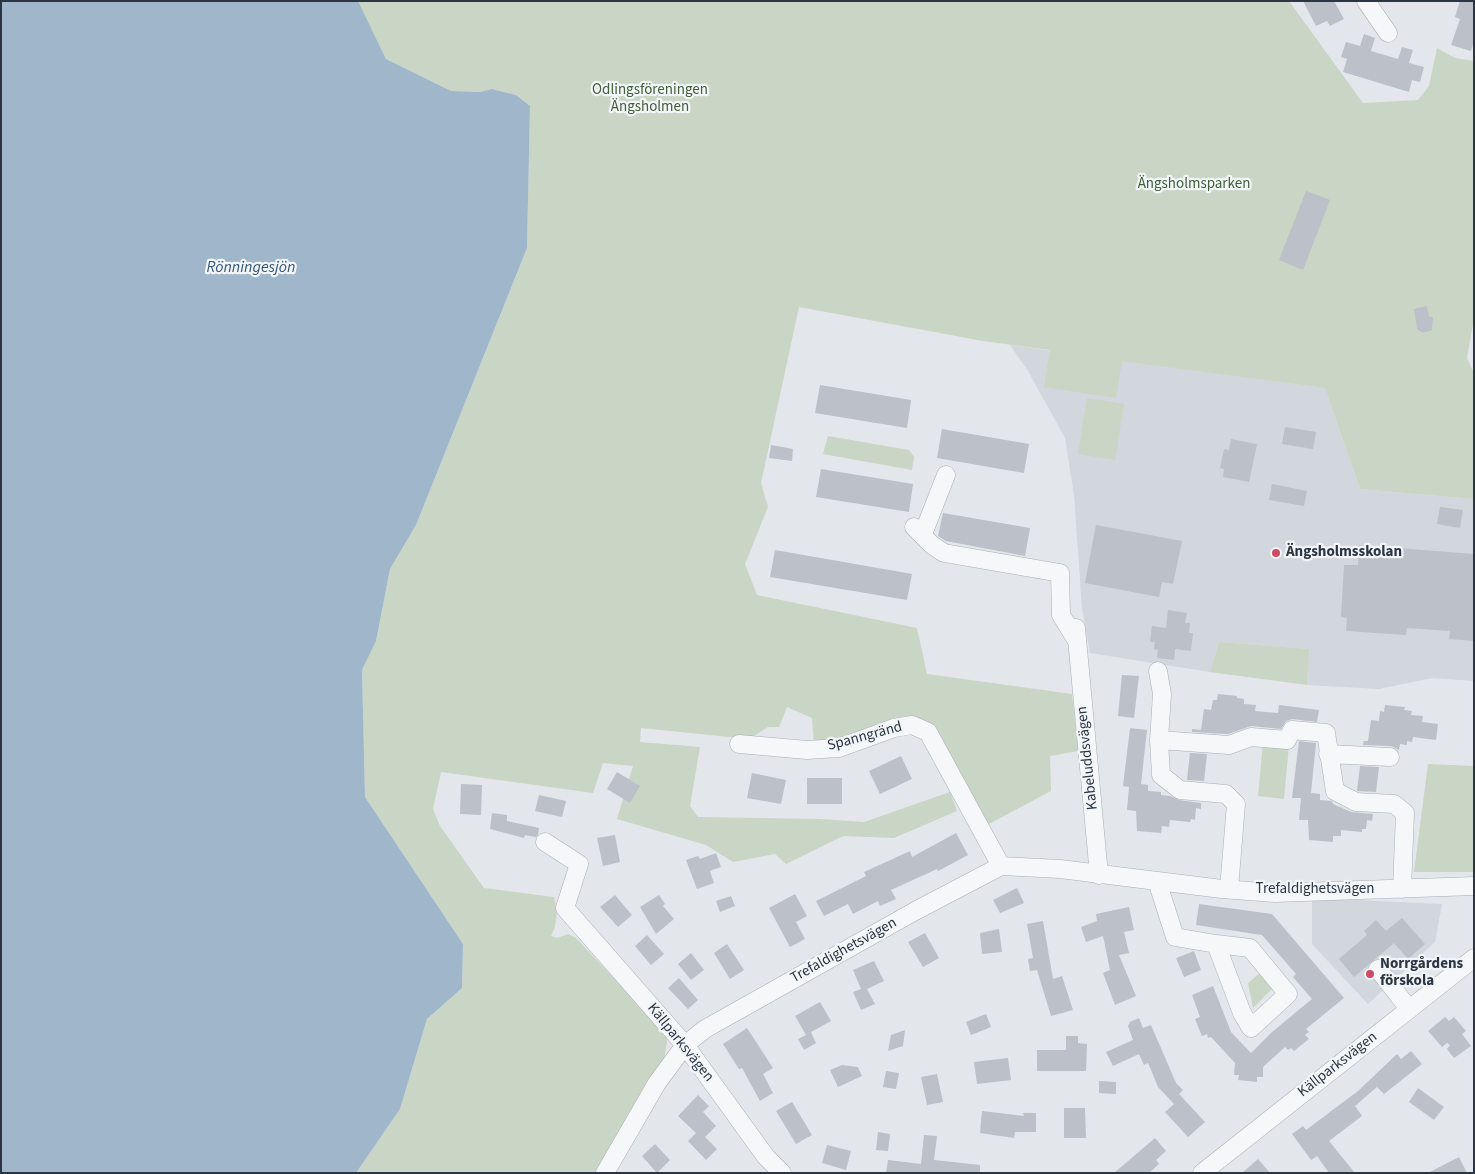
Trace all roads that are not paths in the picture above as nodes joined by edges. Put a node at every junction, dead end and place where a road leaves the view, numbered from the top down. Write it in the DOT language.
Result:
graph roads {
  1 [pos="1366,1"];
  2 [pos="1388,32"];
  3 [pos="946,476"];
  4 [pos="1158,671"];
  5 [pos="1159,740"];
  6 [pos="739,744"];
  7 [pos="1328,754"];
  8 [pos="1390,757"];
  9 [pos="545,842"];
  10 [pos="1001,866"];
  11 [pos="1099,875"];
  12 [pos="1157,881"];
  13 [pos="1474,886"];
  14 [pos="1229,889"];
  15 [pos="1402,889"];
  16 [pos="1216,944"];
  17 [pos="1474,958"];
  18 [pos="1378,969"];
  19 [pos="1409,1009"];
  20 [pos="686,1045"];
  21 [pos="605,1173"];
  22 [pos="782,1173"];
  23 [pos="1202,1173"];
  1 -- 2 [label="street"];
  3 -- 11 [label="street, Kabeluddsvägen"];
  4 -- 5 [label="street"];
  5 -- 7 [label="street"];
  5 -- 14 [label="street"];
  6 -- 10 [label="street, Spanngränd"];
  7 -- 8 [label="street"];
  7 -- 15 [label="street"];
  9 -- 20 [label="street, Källparksvägen"];
  10 -- 11 [label="street, Trefaldighetsvägen"];
  10 -- 20 [label="street, Trefaldighetsvägen"];
  11 -- 12 [label="street, Trefaldighetsvägen"];
  12 -- 14 [label="street, Trefaldighetsvägen"];
  12 -- 16 [label="street"];
  13 -- 15 [label="street, Trefaldighetsvägen"];
  14 -- 15 [label="street, Trefaldighetsvägen"];
  16 -- 16 [label="street"];
  17 -- 19 [label="street, Källparksvägen"];
  18 -- 19 [label="street"];
  19 -- 23 [label="street, Källparksvägen"];
  20 -- 21 [label="street, Trefaldighetsvägen"];
  20 -- 22 [label="street, Källparksvägen"];
}
